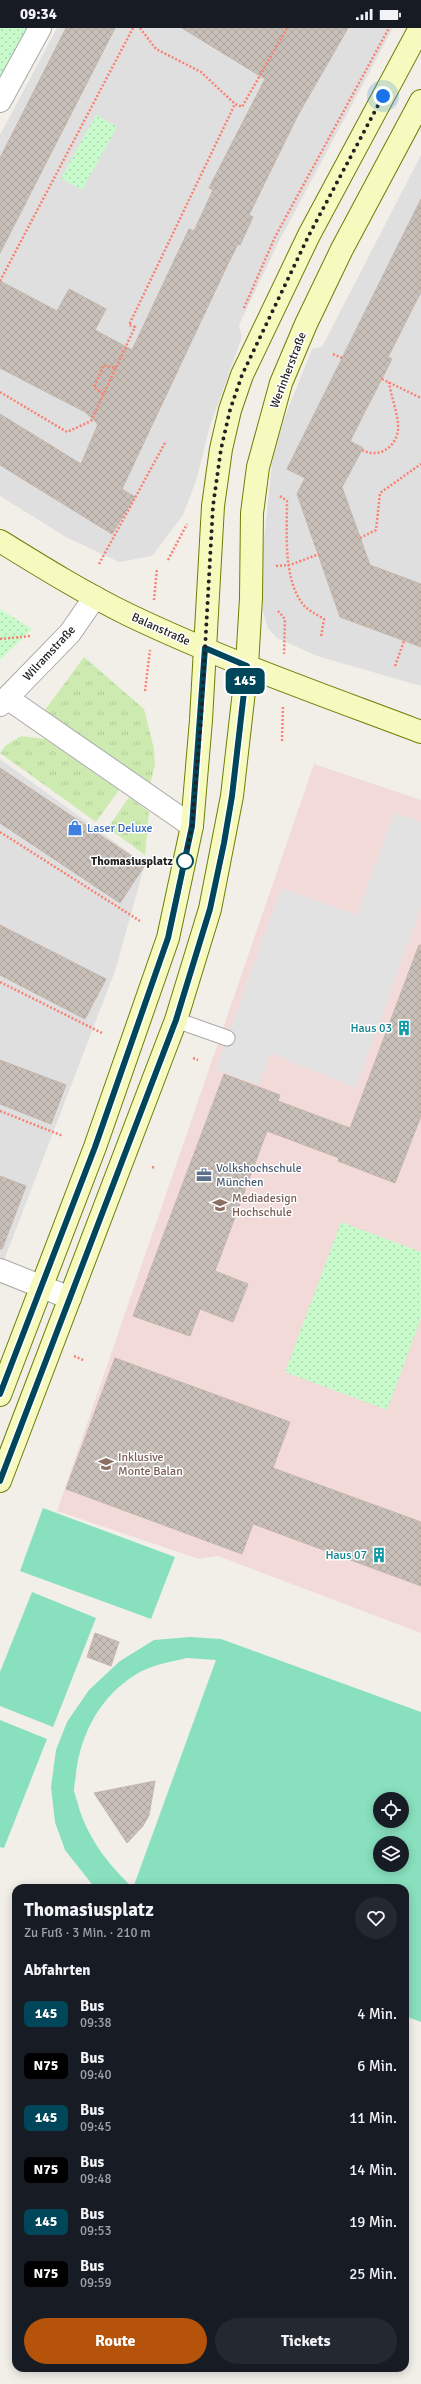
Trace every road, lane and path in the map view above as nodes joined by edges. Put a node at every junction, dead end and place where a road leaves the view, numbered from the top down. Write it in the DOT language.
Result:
graph roads {
  1 [pos="40,28"];
  2 [pos="133,28"];
  3 [pos="140,28"];
  4 [pos="287,28"];
  5 [pos="418,37"];
  6 [pos="0,101"];
  7 [pos="421,101"];
  8 [pos="235,104"];
  9 [pos="0,281"];
  10 [pos="333,354"];
  11 [pos="342,358"];
  12 [pos="115,368"];
  13 [pos="382,379"];
  14 [pos="389,382"];
  15 [pos="0,392"];
  16 [pos="103,394"];
  17 [pos="421,398"];
  18 [pos="166,441"];
  19 [pos="362,450"];
  20 [pos="421,464"];
  21 [pos="277,494"];
  22 [pos="287,501"];
  23 [pos="283,504"];
  24 [pos="360,538"];
  25 [pos="0,540"];
  26 [pos="319,554"];
  27 [pos="99,564"];
  28 [pos="290,566"];
  29 [pos="269,567"];
  30 [pos="95,598"];
  31 [pos="278,610"];
  32 [pos="286,619"];
  33 [pos="321,637"];
  34 [pos="404,641"];
  35 [pos="205,648"];
  36 [pos="247,666"];
  37 [pos="395,666"];
  38 [pos="4,701"];
  39 [pos="421,732"];
  40 [pos="192,826"];
  41 [pos="0,832"];
  42 [pos="140,921"];
  43 [pos="0,982"];
  44 [pos="176,1020"];
  45 [pos="102,1033"];
  46 [pos="227,1038"];
  47 [pos="193,1058"];
  48 [pos="198,1060"];
  49 [pos="0,1111"];
  50 [pos="63,1136"];
  51 [pos="152,1167"];
  52 [pos="156,1168"];
  53 [pos="0,1270"];
  54 [pos="41,1287"];
  55 [pos="70,1298"];
  56 [pos="0,1395"];
  57 [pos="0,1481"];
  1 -- 6 [label="street"];
  2 -- 9 [label="path"];
  3 -- 8 [label="path"];
  4 -- 8 [label="path"];
  5 -- 35 [label="main road"];
  7 -- 36 [label="main road, Werinherstraße"];
  8 -- 12 [label="path"];
  10 -- 11 [label="path"];
  12 -- 16 [label="path"];
  12 -- 16 [label="path"];
  13 -- 14 [label="path"];
  14 -- 17 [label="path"];
  14 -- 19 [label="path"];
  15 -- 16 [label="path"];
  18 -- 27 [label="path"];
  20 -- 24 [label="path"];
  21 -- 22 [label="path"];
  22 -- 23 [label="path"];
  22 -- 28 [label="path"];
  25 -- 30 [label="main road, Balanstraße"];
  26 -- 28 [label="path"];
  28 -- 29 [label="path"];
  28 -- 33 [label="path"];
  30 -- 35 [label="main road, Balanstraße"];
  30 -- 38 [label="street, Wilramstraße"];
  31 -- 32 [label="path"];
  34 -- 37 [label="path"];
  35 -- 36 [label="main road, Balanstraße"];
  35 -- 40 [label="main road"];
  36 -- 39 [label="main road, Balanstraße"];
  36 -- 44 [label="main road, Werinherstraße"];
  38 -- 40 [label="street"];
  40 -- 54 [label="main road"];
  41 -- 42 [label="path"];
  43 -- 45 [label="path"];
  44 -- 46 [label="lane"];
  44 -- 55 [label="main road, Werinherstraße"];
  47 -- 48 [label="path"];
  49 -- 50 [label="path"];
  51 -- 52 [label="path"];
  53 -- 54 [label="street"];
  54 -- 55 [label="street"];
  54 -- 56 [label="main road"];
  55 -- 57 [label="main road, Werinherstraße"];
}
